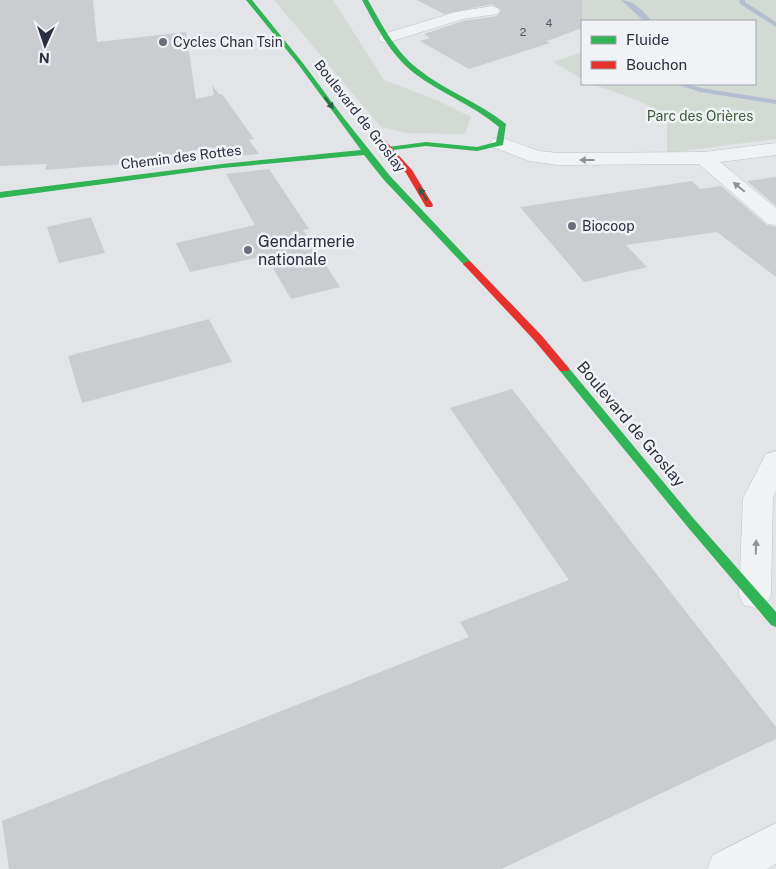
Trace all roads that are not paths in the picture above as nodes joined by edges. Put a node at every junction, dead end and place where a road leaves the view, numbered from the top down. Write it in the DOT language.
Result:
graph roads {
  1 [pos="249,0"];
  2 [pos="365,0"];
  3 [pos="492,12"];
  4 [pos="386,38"];
  5 [pos="300,63"];
  6 [pos="337,93"];
  7 [pos="371,129"];
  8 [pos="500,144"];
  9 [pos="388,149"];
  10 [pos="776,149"];
  11 [pos="366,152"];
  12 [pos="704,158"];
  13 [pos="0,195"];
  14 [pos="776,219"];
  15 [pos="458,251"];
  16 [pos="776,460"];
  17 [pos="754,595"];
  18 [pos="776,621"];
  19 [pos="776,843"];
  20 [pos="727,869"];
  1 -- 5 [label="main road, Boulevard de Groslay"];
  2 -- 4 [label="main road"];
  3 -- 4 [label="street"];
  4 -- 8 [label="main road"];
  5 -- 6 [label="main road, Boulevard de Groslay"];
  5 -- 11 [label="main road, Boulevard de Groslay, one-way"];
  7 -- 9 [label="main road, Boulevard de Groslay"];
  8 -- 9 [label="main road"];
  12 -- 8 [label="street, one-way"];
  15 -- 9 [label="main road, Boulevard de Groslay, one-way"];
  10 -- 12 [label="street"];
  11 -- 13 [label="main road, Chemin des Rottes"];
  11 -- 15 [label="main road, Boulevard de Groslay"];
  14 -- 12 [label="street, one-way"];
  15 -- 17 [label="main road, Boulevard de Groslay"];
  17 -- 16 [label="street, one-way"];
  17 -- 18 [label="main road, Boulevard de Groslay"];
  19 -- 20 [label="street"];
}
